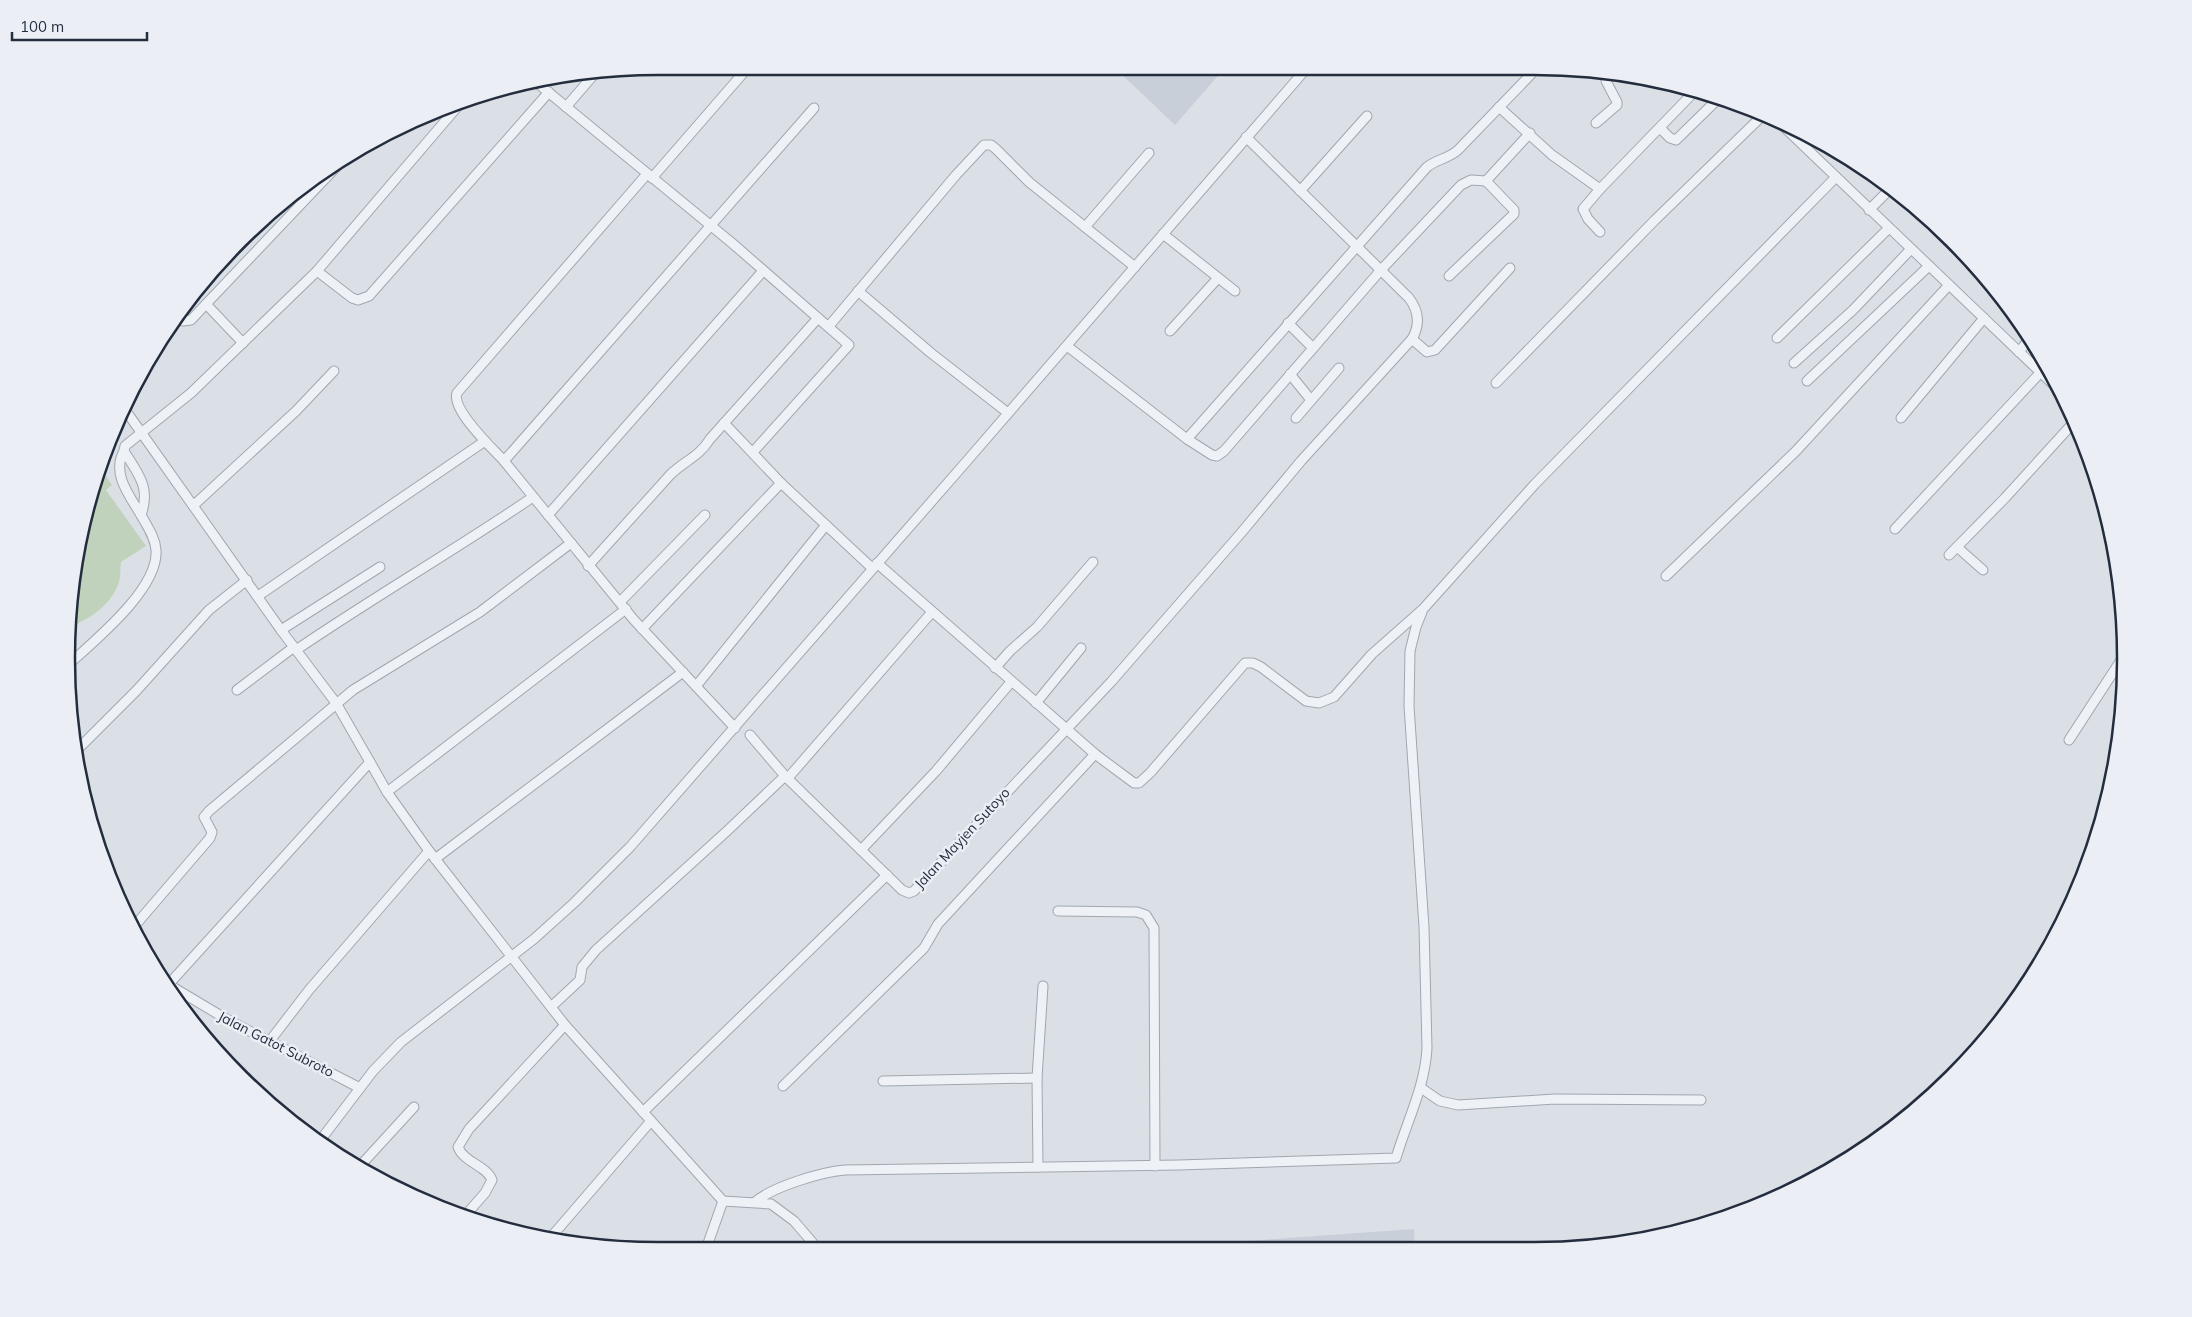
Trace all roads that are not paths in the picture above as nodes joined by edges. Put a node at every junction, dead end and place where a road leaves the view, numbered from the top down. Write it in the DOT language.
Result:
graph roads {
  1 [pos="741,75"];
  2 [pos="1301,75"];
  3 [pos="1530,75"];
  4 [pos="590,79"];
  5 [pos="1606,80"];
  6 [pos="542,87"];
  7 [pos="549,92"];
  8 [pos="1690,96"];
  9 [pos="1713,104"];
  10 [pos="566,107"];
  11 [pos="1499,107"];
  12 [pos="814,108"];
  13 [pos="452,113"];
  14 [pos="1367,116"];
  15 [pos="1758,120"];
  16 [pos="1596,124"];
  17 [pos="1660,128"];
  18 [pos="1530,134"];
  19 [pos="1793,135"];
  20 [pos="1246,137"];
  21 [pos="1149,153"];
  22 [pos="654,172"];
  23 [pos="1836,177"];
  24 [pos="1486,181"];
  25 [pos="322,182"];
  26 [pos="1600,189"];
  27 [pos="1300,191"];
  28 [pos="1886,193"];
  29 [pos="1869,210"];
  30 [pos="710,225"];
  31 [pos="1085,227"];
  32 [pos="1889,228"];
  33 [pos="1600,232"];
  34 [pos="1163,234"];
  35 [pos="1356,247"];
  36 [pos="1911,249"];
  37 [pos="1929,266"];
  38 [pos="1135,267"];
  39 [pos="1510,268"];
  40 [pos="763,270"];
  41 [pos="317,271"];
  42 [pos="1380,272"];
  43 [pos="1449,276"];
  44 [pos="1218,278"];
  45 [pos="1949,285"];
  46 [pos="858,291"];
  47 [pos="1235,292"];
  48 [pos="206,304"];
  49 [pos="818,318"];
  50 [pos="1984,318"];
  51 [pos="183,320"];
  52 [pos="833,321"];
  53 [pos="1288,323"];
  54 [pos="1170,331"];
  55 [pos="1778,338"];
  56 [pos="1412,339"];
  57 [pos="243,343"];
  58 [pos="2025,344"];
  59 [pos="1067,346"];
  60 [pos="1313,348"];
  61 [pos="2019,352"];
  62 [pos="1794,363"];
  63 [pos="1339,368"];
  64 [pos="334,371"];
  65 [pos="2040,373"];
  66 [pos="1290,374"];
  67 [pos="2044,377"];
  68 [pos="1807,381"];
  69 [pos="1496,383"];
  70 [pos="1311,400"];
  71 [pos="1008,413"];
  72 [pos="128,414"];
  73 [pos="1296,418"];
  74 [pos="1901,418"];
  75 [pos="724,423"];
  76 [pos="2069,427"];
  77 [pos="142,434"];
  78 [pos="1187,439"];
  79 [pos="485,441"];
  80 [pos="124,452"];
  81 [pos="753,452"];
  82 [pos="504,461"];
  83 [pos="781,482"];
  84 [pos="533,497"];
  85 [pos="194,506"];
  86 [pos="141,515"];
  87 [pos="548,515"];
  88 [pos="705,515"];
  89 [pos="826,525"];
  90 [pos="1895,529"];
  91 [pos="571,543"];
  92 [pos="1957,547"];
  93 [pos="1949,555"];
  94 [pos="1093,562"];
  95 [pos="588,566"];
  96 [pos="875,566"];
  97 [pos="380,567"];
  98 [pos="1983,570"];
  99 [pos="1666,576"];
  100 [pos="247,580"];
  101 [pos="258,596"];
  102 [pos="623,606"];
  103 [pos="1424,608"];
  104 [pos="932,612"];
  105 [pos="642,628"];
  106 [pos="281,630"];
  107 [pos="1081,648"];
  108 [pos="295,649"];
  109 [pos="75,658"];
  110 [pos="2117,667"];
  111 [pos="995,668"];
  112 [pos="683,672"];
  113 [pos="1011,682"];
  114 [pos="697,685"];
  115 [pos="236,690"];
  116 [pos="336,703"];
  117 [pos="1036,703"];
  118 [pos="737,726"];
  119 [pos="1066,728"];
  120 [pos="2070,740"];
  121 [pos="82,745"];
  122 [pos="1095,754"];
  123 [pos="370,762"];
  124 [pos="787,777"];
  125 [pos="387,792"];
  126 [pos="861,850"];
  127 [pos="428,851"];
  128 [pos="435,859"];
  129 [pos="887,875"];
  130 [pos="1058,911"];
  131 [pos="138,922"];
  132 [pos="513,957"];
  133 [pos="171,980"];
  134 [pos="1043,986"];
  135 [pos="179,991"];
  136 [pos="551,1007"];
  137 [pos="565,1025"];
  138 [pos="269,1042"];
  139 [pos="1037,1078"];
  140 [pos="884,1081"];
  141 [pos="783,1086"];
  142 [pos="360,1088"];
  143 [pos="1421,1088"];
  144 [pos="1701,1100"];
  145 [pos="414,1107"];
  146 [pos="643,1112"];
  147 [pos="651,1121"];
  148 [pos="323,1136"];
  149 [pos="364,1162"];
  150 [pos="1155,1166"];
  151 [pos="1038,1167"];
  152 [pos="723,1201"];
  153 [pos="755,1202"];
  154 [pos="470,1211"];
  155 [pos="555,1233"];
  156 [pos="709,1242"];
  157 [pos="811,1242"];
  1 -- 22 [label="street, Jalan Mayjen Sutoyo"];
  2 -- 20 [label="street"];
  3 -- 11 [label="street"];
  4 -- 10 [label="street"];
  5 -- 16 [label="street"];
  6 -- 7 [label="street"];
  7 -- 10 [label="street"];
  7 -- 41 [label="street"];
  8 -- 17 [label="street"];
  9 -- 17 [label="street"];
  10 -- 22 [label="street"];
  11 -- 18 [label="street"];
  11 -- 35 [label="street"];
  12 -- 30 [label="street"];
  13 -- 41 [label="street"];
  14 -- 27 [label="street"];
  15 -- 69 [label="street"];
  17 -- 26 [label="street"];
  18 -- 24 [label="street"];
  18 -- 26 [label="street"];
  19 -- 23 [label="street"];
  20 -- 27 [label="street"];
  20 -- 34 [label="street"];
  21 -- 31 [label="street"];
  22 -- 30 [label="street"];
  22 -- 79 [label="street, Jalan Mayjen Sutoyo"];
  23 -- 29 [label="street"];
  23 -- 103 [label="street"];
  24 -- 42 [label="street"];
  24 -- 43 [label="street"];
  25 -- 48 [label="street"];
  26 -- 33 [label="street"];
  27 -- 35 [label="street"];
  28 -- 29 [label="street"];
  29 -- 32 [label="street"];
  30 -- 40 [label="street"];
  30 -- 82 [label="street"];
  31 -- 38 [label="street"];
  31 -- 46 [label="street"];
  32 -- 36 [label="street"];
  32 -- 55 [label="street"];
  34 -- 38 [label="street"];
  34 -- 44 [label="street"];
  35 -- 42 [label="street"];
  35 -- 53 [label="street"];
  36 -- 37 [label="street"];
  36 -- 62 [label="street"];
  37 -- 45 [label="street"];
  37 -- 68 [label="street"];
  38 -- 59 [label="street"];
  39 -- 56 [label="street"];
  40 -- 49 [label="street"];
  40 -- 87 [label="street"];
  41 -- 57 [label="street"];
  42 -- 56 [label="street"];
  42 -- 60 [label="street"];
  44 -- 47 [label="street"];
  44 -- 54 [label="street"];
  45 -- 50 [label="street"];
  45 -- 99 [label="street"];
  46 -- 52 [label="street"];
  46 -- 71 [label="street"];
  48 -- 51 [label="street"];
  48 -- 57 [label="street"];
  49 -- 52 [label="street"];
  49 -- 75 [label="street"];
  50 -- 61 [label="street"];
  50 -- 74 [label="street"];
  52 -- 81 [label="street"];
  53 -- 60 [label="street"];
  53 -- 78 [label="street"];
  56 -- 119 [label="street"];
  57 -- 77 [label="street"];
  58 -- 61 [label="street"];
  59 -- 71 [label="street"];
  59 -- 78 [label="street"];
  60 -- 66 [label="street"];
  61 -- 65 [label="street"];
  63 -- 70 [label="street"];
  64 -- 85 [label="street"];
  65 -- 67 [label="street"];
  65 -- 90 [label="street"];
  66 -- 70 [label="street"];
  66 -- 78 [label="street"];
  70 -- 73 [label="street"];
  71 -- 96 [label="street"];
  72 -- 77 [label="street"];
  75 -- 81 [label="street"];
  75 -- 95 [label="street"];
  76 -- 92 [label="street"];
  77 -- 80 [label="street"];
  77 -- 85 [label="street"];
  79 -- 82 [label="street, Jalan Mayjen Sutoyo"];
  79 -- 101 [label="street"];
  80 -- 86 [label="street"];
  80 -- 86 [label="street"];
  81 -- 83 [label="street"];
  82 -- 84 [label="street, Jalan Mayjen Sutoyo"];
  83 -- 89 [label="street"];
  83 -- 105 [label="street"];
  84 -- 87 [label="street, Jalan Mayjen Sutoyo"];
  84 -- 108 [label="street"];
  85 -- 100 [label="street"];
  86 -- 109 [label="street"];
  87 -- 91 [label="street, Jalan Mayjen Sutoyo"];
  88 -- 102 [label="street"];
  89 -- 96 [label="street"];
  89 -- 114 [label="street"];
  91 -- 95 [label="street, Jalan Mayjen Sutoyo"];
  91 -- 116 [label="street"];
  92 -- 93 [label="street"];
  92 -- 98 [label="street"];
  94 -- 111 [label="street"];
  95 -- 102 [label="street, Jalan Mayjen Sutoyo"];
  96 -- 104 [label="street"];
  96 -- 118 [label="street"];
  97 -- 106 [label="street"];
  100 -- 101 [label="street"];
  100 -- 121 [label="street"];
  101 -- 106 [label="street"];
  102 -- 105 [label="street, Jalan Mayjen Sutoyo"];
  102 -- 125 [label="street"];
  103 -- 122 [label="street"];
  103 -- 143 [label="street"];
  104 -- 111 [label="street"];
  104 -- 124 [label="street"];
  105 -- 112 [label="street, Jalan Mayjen Sutoyo"];
  106 -- 108 [label="street"];
  107 -- 117 [label="street"];
  108 -- 115 [label="street"];
  108 -- 116 [label="street"];
  110 -- 120 [label="street"];
  111 -- 113 [label="street"];
  112 -- 114 [label="street, Jalan Mayjen Sutoyo"];
  112 -- 128 [label="street"];
  113 -- 117 [label="street"];
  113 -- 126 [label="street"];
  114 -- 118 [label="street, Jalan Mayjen Sutoyo"];
  116 -- 123 [label="street"];
  116 -- 131 [label="street"];
  117 -- 119 [label="street"];
  118 -- 124 [label="street, Jalan Mayjen Sutoyo"];
  118 -- 132 [label="street"];
  119 -- 122 [label="street"];
  119 -- 129 [label="street, Jalan Mayjen Sutoyo"];
  122 -- 141 [label="street"];
  123 -- 125 [label="street"];
  123 -- 133 [label="street"];
  124 -- 126 [label="street, Jalan Mayjen Sutoyo"];
  124 -- 136 [label="street"];
  125 -- 127 [label="street"];
  126 -- 129 [label="street, Jalan Mayjen Sutoyo"];
  127 -- 128 [label="street"];
  127 -- 138 [label="street"];
  128 -- 132 [label="street"];
  129 -- 146 [label="street"];
  130 -- 150 [label="street"];
  132 -- 136 [label="street"];
  132 -- 142 [label="street"];
  134 -- 139 [label="street"];
  135 -- 138 [label="street, Jalan Gatot Subroto"];
  136 -- 137 [label="street"];
  137 -- 146 [label="street"];
  137 -- 154 [label="street"];
  138 -- 142 [label="street, Jalan Gatot Subroto"];
  139 -- 140 [label="street"];
  139 -- 151 [label="street"];
  142 -- 148 [label="street"];
  143 -- 144 [label="street"];
  143 -- 150 [label="street"];
  145 -- 149 [label="street"];
  146 -- 147 [label="street"];
  147 -- 152 [label="street"];
  147 -- 155 [label="street"];
  150 -- 151 [label="street"];
  151 -- 153 [label="street"];
  152 -- 153 [label="street"];
  152 -- 156 [label="street"];
  153 -- 157 [label="street"];
}
